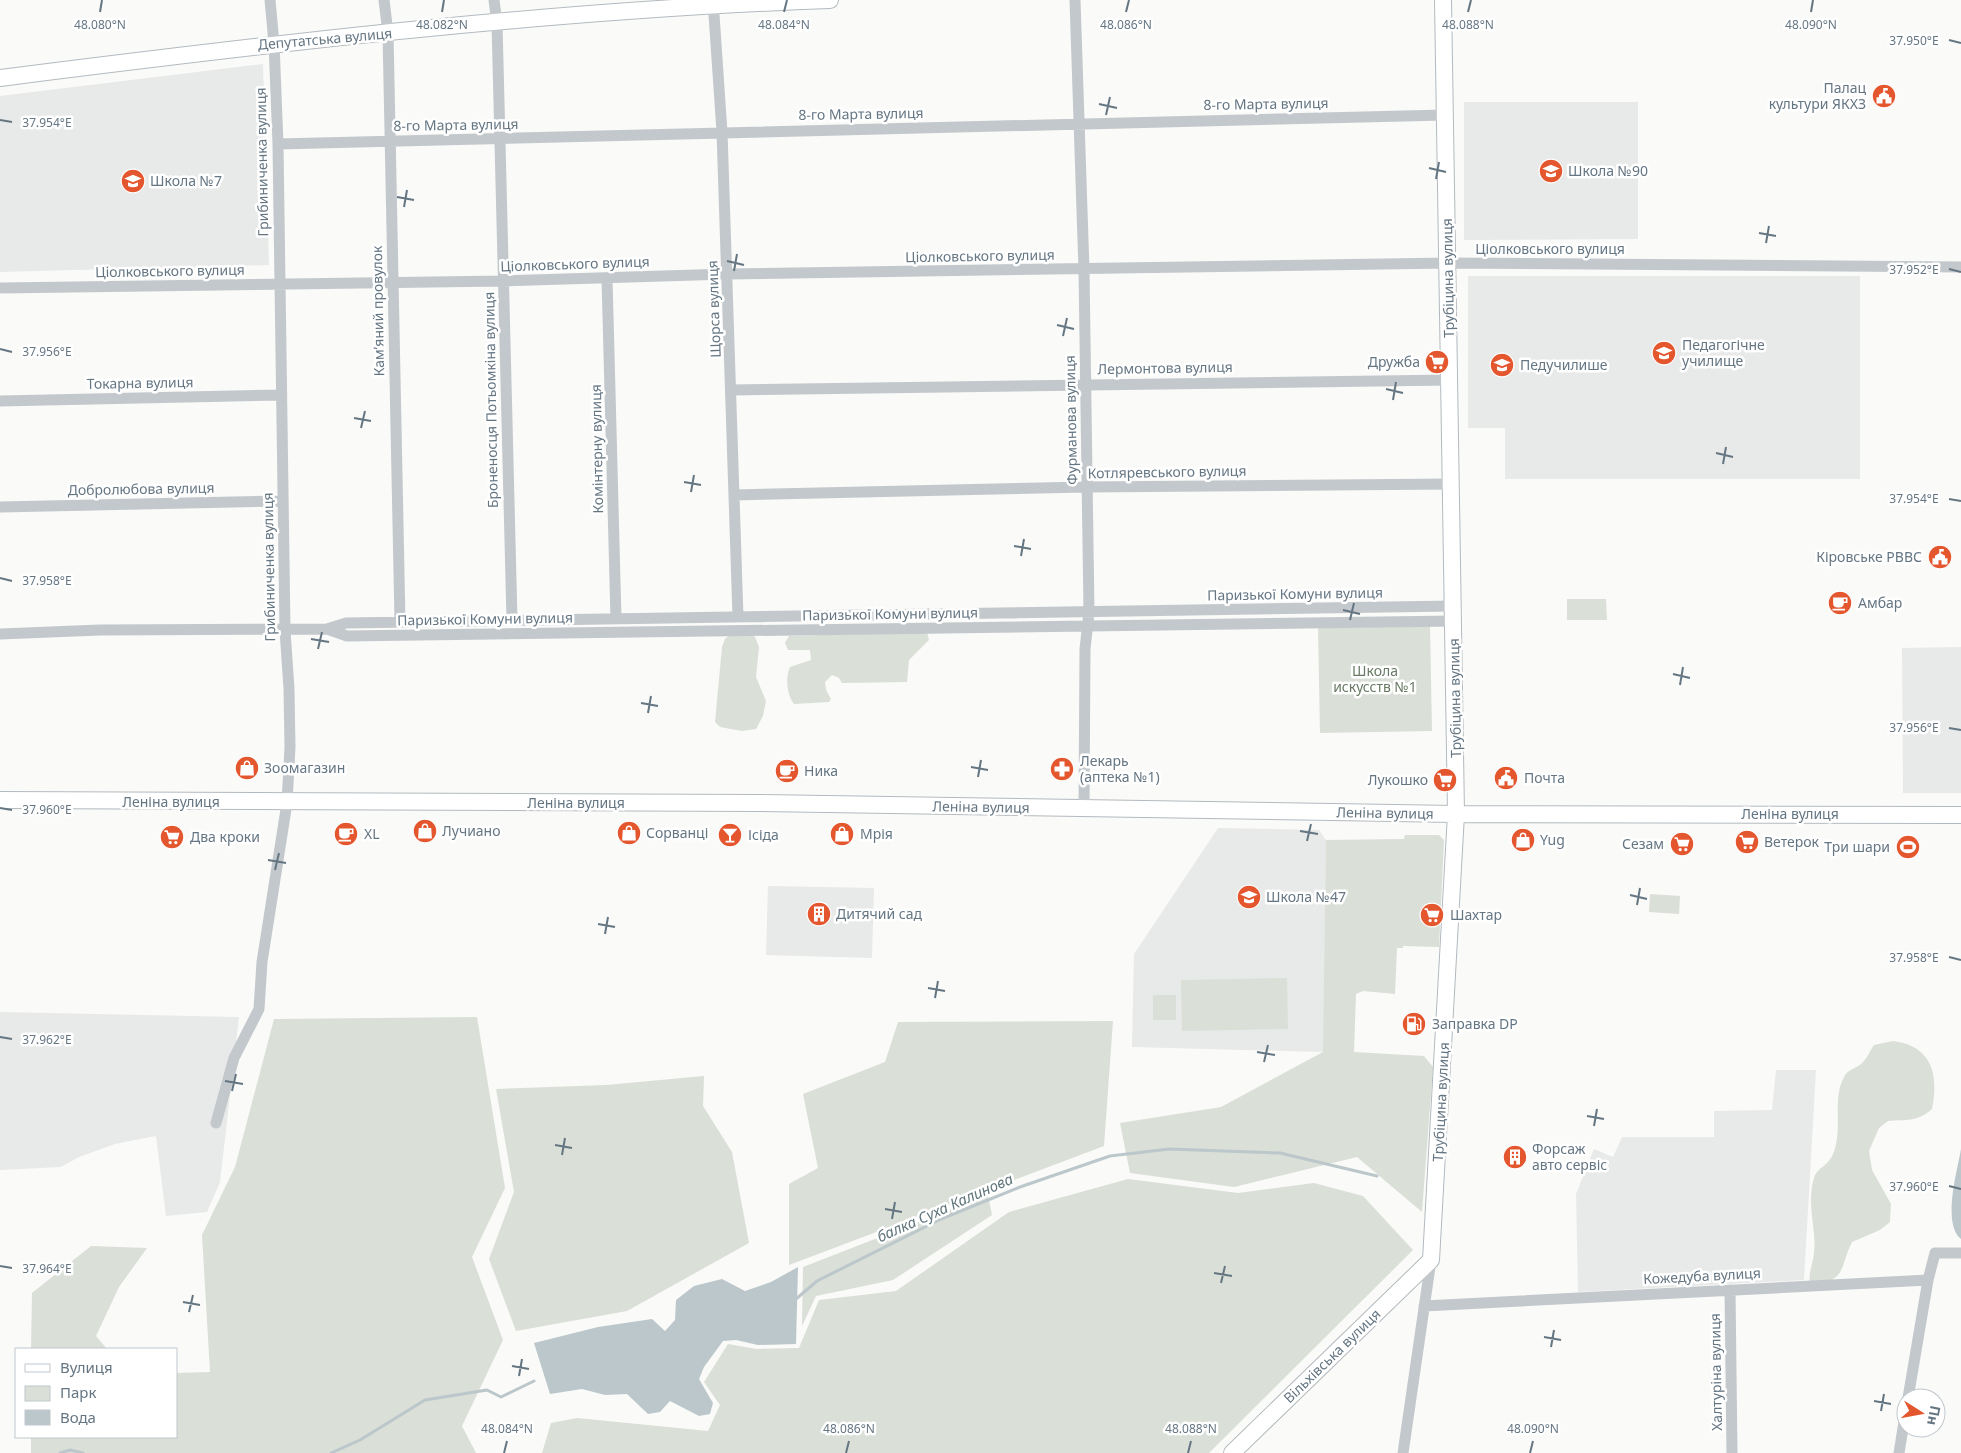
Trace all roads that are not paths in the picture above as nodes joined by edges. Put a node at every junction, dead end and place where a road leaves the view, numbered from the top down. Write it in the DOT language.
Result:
graph roads {
  1 [pos="270,0"];
  2 [pos="384,0"];
  3 [pos="494,0"];
  4 [pos="830,0"];
  5 [pos="1075,0"];
  6 [pos="1443,0"];
  7 [pos="713,2"];
  8 [pos="602,7"];
  9 [pos="497,23"];
  10 [pos="388,33"];
  11 [pos="274,43"];
  12 [pos="0,78"];
  13 [pos="1445,115"];
  14 [pos="1081,124"];
  15 [pos="722,132"];
  16 [pos="500,139"];
  17 [pos="390,141"];
  18 [pos="278,144"];
  19 [pos="1448,264"];
  20 [pos="1961,267"];
  21 [pos="1084,270"];
  22 [pos="728,274"];
  23 [pos="607,278"];
  24 [pos="503,281"];
  25 [pos="393,283"];
  26 [pos="278,285"];
  27 [pos="0,288"];
  28 [pos="1450,380"];
  29 [pos="1085,384"];
  30 [pos="731,390"];
  31 [pos="280,395"];
  32 [pos="0,401"];
  33 [pos="1451,484"];
  34 [pos="1087,487"];
  35 [pos="734,495"];
  36 [pos="283,501"];
  37 [pos="0,507"];
  38 [pos="1089,612"];
  39 [pos="1454,614"];
  40 [pos="738,617"];
  41 [pos="616,619"];
  42 [pos="512,620"];
  43 [pos="400,622"];
  44 [pos="1088,626"];
  45 [pos="327,629"];
  46 [pos="285,630"];
  47 [pos="0,634"];
  48 [pos="0,800"];
  49 [pos="287,802"];
  50 [pos="1084,809"];
  51 [pos="1456,814"];
  52 [pos="1961,815"];
  53 [pos="216,1123"];
  54 [pos="1961,1254"];
  55 [pos="1431,1260"];
  56 [pos="1928,1280"];
  57 [pos="1730,1290"];
  58 [pos="1424,1306"];
  59 [pos="1910,1388"];
  60 [pos="1901,1438"];
  61 [pos="1232,1453"];
  62 [pos="1403,1453"];
  63 [pos="1732,1453"];
  64 [pos="1899,1453"];
  1 -- 11 [label="street, Грибиниченка вулиця"];
  2 -- 10 [label="street, Кам’яний провулок"];
  3 -- 9 [label="street, Броненосця Потьомкіна вулиця"];
  4 -- 7 [label="street, Депутатська вулиця"];
  5 -- 14 [label="street, Фурманова вулиця"];
  6 -- 13 [label="street, Трубіцина вулиця"];
  7 -- 8 [label="street, Депутатська вулиця"];
  7 -- 15 [label="street, Щорса вулиця"];
  8 -- 9 [label="street, Депутатська вулиця"];
  9 -- 10 [label="street, Депутатська вулиця"];
  9 -- 16 [label="street, Броненосця Потьомкіна вулиця"];
  10 -- 11 [label="street, Депутатська вулиця"];
  10 -- 17 [label="street, Кам’яний провулок"];
  11 -- 12 [label="street, Депутатська вулиця"];
  11 -- 18 [label="street, Грибиниченка вулиця"];
  13 -- 14 [label="street, 8-го Марта вулиця"];
  13 -- 19 [label="street, Трубіцина вулиця"];
  14 -- 15 [label="street, 8-го Марта вулиця"];
  14 -- 21 [label="street, Фурманова вулиця"];
  15 -- 16 [label="street, 8-го Марта вулиця"];
  15 -- 22 [label="street, Щорса вулиця"];
  16 -- 17 [label="street, 8-го Марта вулиця"];
  16 -- 24 [label="street, Броненосця Потьомкіна вулиця"];
  17 -- 18 [label="street, 8-го Марта вулиця"];
  17 -- 25 [label="street, Кам’яний провулок"];
  18 -- 26 [label="street, Грибиниченка вулиця"];
  19 -- 20 [label="street, Ціолковського вулиця"];
  19 -- 21 [label="street, Ціолковського вулиця"];
  19 -- 28 [label="street, Трубіцина вулиця"];
  21 -- 22 [label="street, Ціолковського вулиця"];
  21 -- 29 [label="street, Фурманова вулиця"];
  22 -- 23 [label="street, Ціолковського вулиця"];
  22 -- 30 [label="street, Щорса вулиця"];
  23 -- 24 [label="street, Ціолковського вулиця"];
  23 -- 41 [label="street, Комінтерну вулиця"];
  24 -- 25 [label="street, Ціолковського вулиця"];
  24 -- 42 [label="street, Броненосця Потьомкіна вулиця"];
  25 -- 26 [label="street, Ціолковського вулиця"];
  25 -- 43 [label="street, Кам’яний провулок"];
  26 -- 27 [label="street, Ціолковського вулиця"];
  26 -- 31 [label="street, Грибиниченка вулиця"];
  28 -- 29 [label="street, Лермонтова вулиця"];
  28 -- 33 [label="street, Трубіцина вулиця"];
  29 -- 30 [label="street, Лермонтова вулиця"];
  29 -- 34 [label="street, Фурманова вулиця"];
  30 -- 35 [label="street, Щорса вулиця"];
  31 -- 32 [label="street, Токарна вулиця"];
  31 -- 36 [label="street, Грибиниченка вулиця"];
  33 -- 34 [label="street, Котляревського вулиця"];
  33 -- 39 [label="street, Трубіцина вулиця"];
  34 -- 35 [label="street, Котляревського вулиця"];
  34 -- 38 [label="street, Фурманова вулиця"];
  35 -- 40 [label="street, Щорса вулиця"];
  36 -- 37 [label="street, Добролюбова вулиця"];
  36 -- 46 [label="street, Грибиниченка вулиця"];
  38 -- 39 [label="street, Паризької Комуни вулиця"];
  38 -- 40 [label="street, Паризької Комуни вулиця"];
  38 -- 44 [label="street, Фурманова вулиця"];
  39 -- 44 [label="street, Паризької Комуни вулиця"];
  39 -- 51 [label="street, Трубіцина вулиця"];
  40 -- 41 [label="street, Паризької Комуни вулиця"];
  41 -- 42 [label="street, Паризької Комуни вулиця"];
  42 -- 43 [label="street, Паризької Комуни вулиця"];
  43 -- 45 [label="street, Паризької Комуни вулиця"];
  44 -- 45 [label="street, Паризької Комуни вулиця"];
  44 -- 50 [label="street, Фурманова вулиця"];
  45 -- 46 [label="street, Паризької Комуни вулиця"];
  46 -- 47 [label="street, Паризької Комуни вулиця"];
  46 -- 49 [label="street, Грибиниченка вулиця"];
  48 -- 49 [label="street, Леніна вулиця"];
  49 -- 50 [label="street, Леніна вулиця"];
  49 -- 53 [label="street, Грибиниченка вулиця"];
  50 -- 51 [label="street, Леніна вулиця"];
  51 -- 52 [label="street, Леніна вулиця"];
  51 -- 55 [label="street, Трубіцина вулиця"];
  54 -- 56 [label="street"];
  55 -- 58 [label="street, Трубіцина вулиця"];
  55 -- 61 [label="street, Вільхівська вулиця"];
  56 -- 57 [label="street, Кожедуба вулиця"];
  56 -- 59 [label="street"];
  57 -- 58 [label="street, Кожедуба вулиця"];
  57 -- 63 [label="street, Халтуріна вулиця"];
  58 -- 62 [label="street, Трубіцина вулиця"];
  60 -- 64 [label="street"];
}
